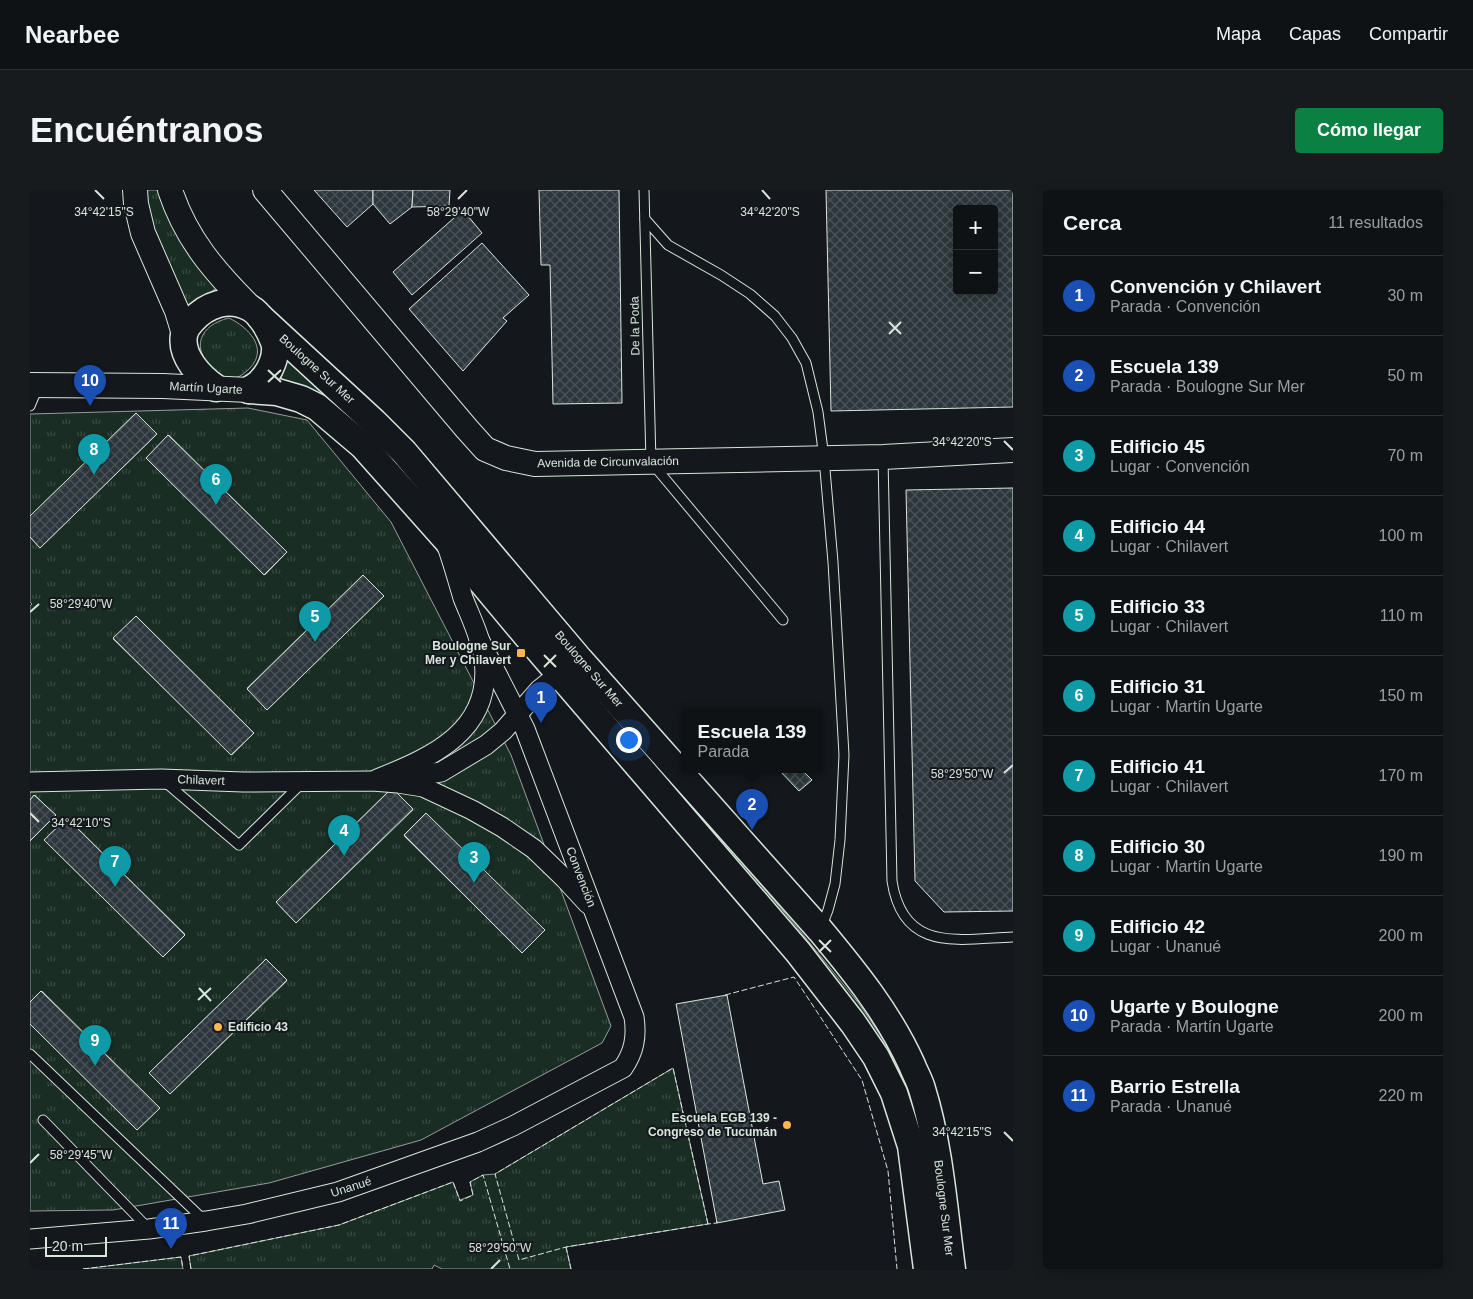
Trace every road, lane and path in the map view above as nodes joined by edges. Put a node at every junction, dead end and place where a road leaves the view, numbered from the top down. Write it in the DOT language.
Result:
graph roads {
  1 [pos="135,190"];
  2 [pos="170,190"];
  3 [pos="265,190"];
  4 [pos="644,190"];
  5 [pos="645,219"];
  6 [pos="255,312"];
  7 [pos="184,338"];
  8 [pos="163,386"];
  9 [pos="216,388"];
  10 [pos="249,390"];
  11 [pos="33,392"];
  12 [pos="1013,450"];
  13 [pos="883,457"];
  14 [pos="824,458"];
  15 [pos="651,462"];
  16 [pos="445,538"];
  17 [pos="783,620"];
  18 [pos="479,639"];
  19 [pos="562,676"];
  20 [pos="518,715"];
  21 [pos="162,779"];
  22 [pos="304,781"];
  23 [pos="372,781"];
  24 [pos="30,782"];
  25 [pos="594,910"];
  26 [pos="820,930"];
  27 [pos="1013,937"];
  28 [pos="634,1041"];
  29 [pos="30,1054"];
  30 [pos="44,1120"];
  31 [pos="206,1221"];
  32 [pos="149,1229"];
  33 [pos="30,1239"];
  34 [pos="927,1269"];
  35 [pos="952,1269"];
  1 -- 7 [label="street"];
  2 -- 6 [label="street, Boulogne Sur Mer"];
  3 -- 15 [label="street, Avenida de Circunvalación"];
  4 -- 5 [label="lane, De la Poda"];
  5 -- 14 [label="lane"];
  5 -- 15 [label="lane, De la Poda"];
  6 -- 7 [label="main road"];
  6 -- 10 [label="main road"];
  6 -- 26 [label="main road, Boulogne Sur Mer"];
  7 -- 8 [label="street, Martín Ugarte"];
  7 -- 9 [label="main road"];
  8 -- 9 [label="street, Martín Ugarte"];
  8 -- 11 [label="street, Martín Ugarte"];
  9 -- 10 [label="street, Martín Ugarte"];
  10 -- 16 [label="main road, Boulogne Sur Mer"];
  12 -- 13 [label="street, Avenida de Circunvalación"];
  13 -- 14 [label="street, Avenida de Circunvalación"];
  13 -- 27 [label="lane"];
  14 -- 15 [label="street, Avenida de Circunvalación"];
  14 -- 26 [label="lane"];
  15 -- 17 [label="lane"];
  16 -- 18 [label="street"];
  16 -- 19 [label="main road, Boulogne Sur Mer"];
  18 -- 20 [label="street, Convención"];
  18 -- 23 [label="street"];
  19 -- 20 [label="street"];
  19 -- 34 [label="main road, Boulogne Sur Mer"];
  20 -- 23 [label="street"];
  20 -- 25 [label="street, Convención"];
  21 -- 22 [label="street, Chilavert"];
  21 -- 22 [label="lane"];
  21 -- 24 [label="street, Chilavert"];
  22 -- 23 [label="street, Chilavert"];
  23 -- 25 [label="street"];
  25 -- 28 [label="street, Convención"];
  26 -- 35 [label="main road, Boulogne Sur Mer"];
  28 -- 31 [label="street, Unanué"];
  29 -- 31 [label="lane"];
  30 -- 32 [label="lane"];
  31 -- 32 [label="street, Unanué"];
  32 -- 33 [label="street, Unanué"];
}
